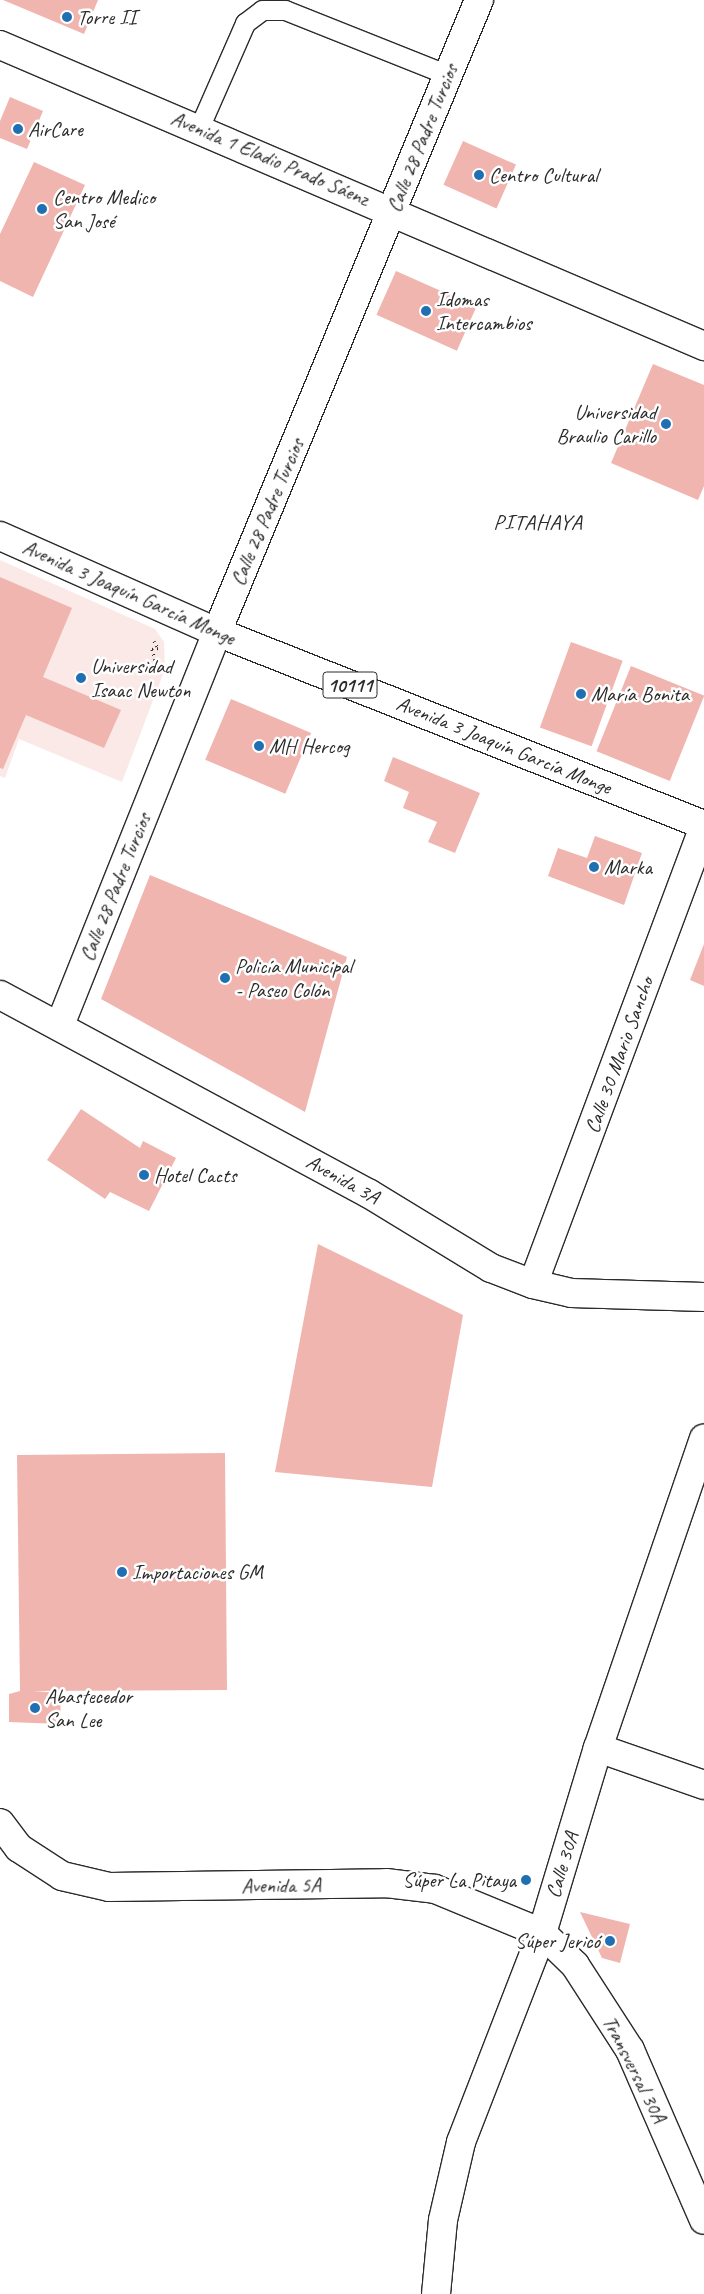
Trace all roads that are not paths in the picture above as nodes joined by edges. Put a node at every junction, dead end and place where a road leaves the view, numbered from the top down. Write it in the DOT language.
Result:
graph roads {
  1 [pos="478,0"];
  2 [pos="0,44"];
  3 [pos="448,75"];
  4 [pos="199,128"];
  5 [pos="393,210"];
  6 [pos="704,346"];
  7 [pos="0,536"];
  8 [pos="217,632"];
  9 [pos="704,825"];
  10 [pos="0,995"];
  11 [pos="60,1025"];
  12 [pos="533,1284"];
  13 [pos="704,1298"];
  14 [pos="704,1439"];
  15 [pos="598,1748"];
  16 [pos="704,1785"];
  17 [pos="0,1823"];
  18 [pos="542,1933"];
  19 [pos="704,2220"];
  20 [pos="436,2294"];
  1 -- 3 [label="main road, Calle 28 Padre Turcios"];
  2 -- 4 [label="main road, Avenida 1 Eladio Prado Sáenz"];
  3 -- 4 [label="lane"];
  3 -- 5 [label="main road, Calle 28 Padre Turcios"];
  4 -- 5 [label="main road, Avenida 1 Eladio Prado Sáenz"];
  5 -- 6 [label="main road, Avenida 1 Eladio Prado Sáenz"];
  5 -- 8 [label="main road, Calle 28 Padre Turcios"];
  7 -- 8 [label="main road, Avenida 3 Joaquín García Monge / 10111"];
  8 -- 9 [label="main road, Avenida 3 Joaquín García Monge / 10111"];
  8 -- 11 [label="main road, Calle 28 Padre Turcios"];
  9 -- 12 [label="main road, Calle 30 Mario Sancho"];
  10 -- 11 [label="main road, Avenida 3A"];
  11 -- 12 [label="main road, Avenida 3A"];
  12 -- 13 [label="main road, Avenida 3A"];
  14 -- 15 [label="main road, Calle 30A"];
  15 -- 16 [label="main road"];
  15 -- 18 [label="main road, Calle 30A"];
  17 -- 18 [label="main road, Avenida 5A"];
  18 -- 19 [label="main road, Transversal 30A"];
  18 -- 20 [label="main road, Calle 30A"];
}
